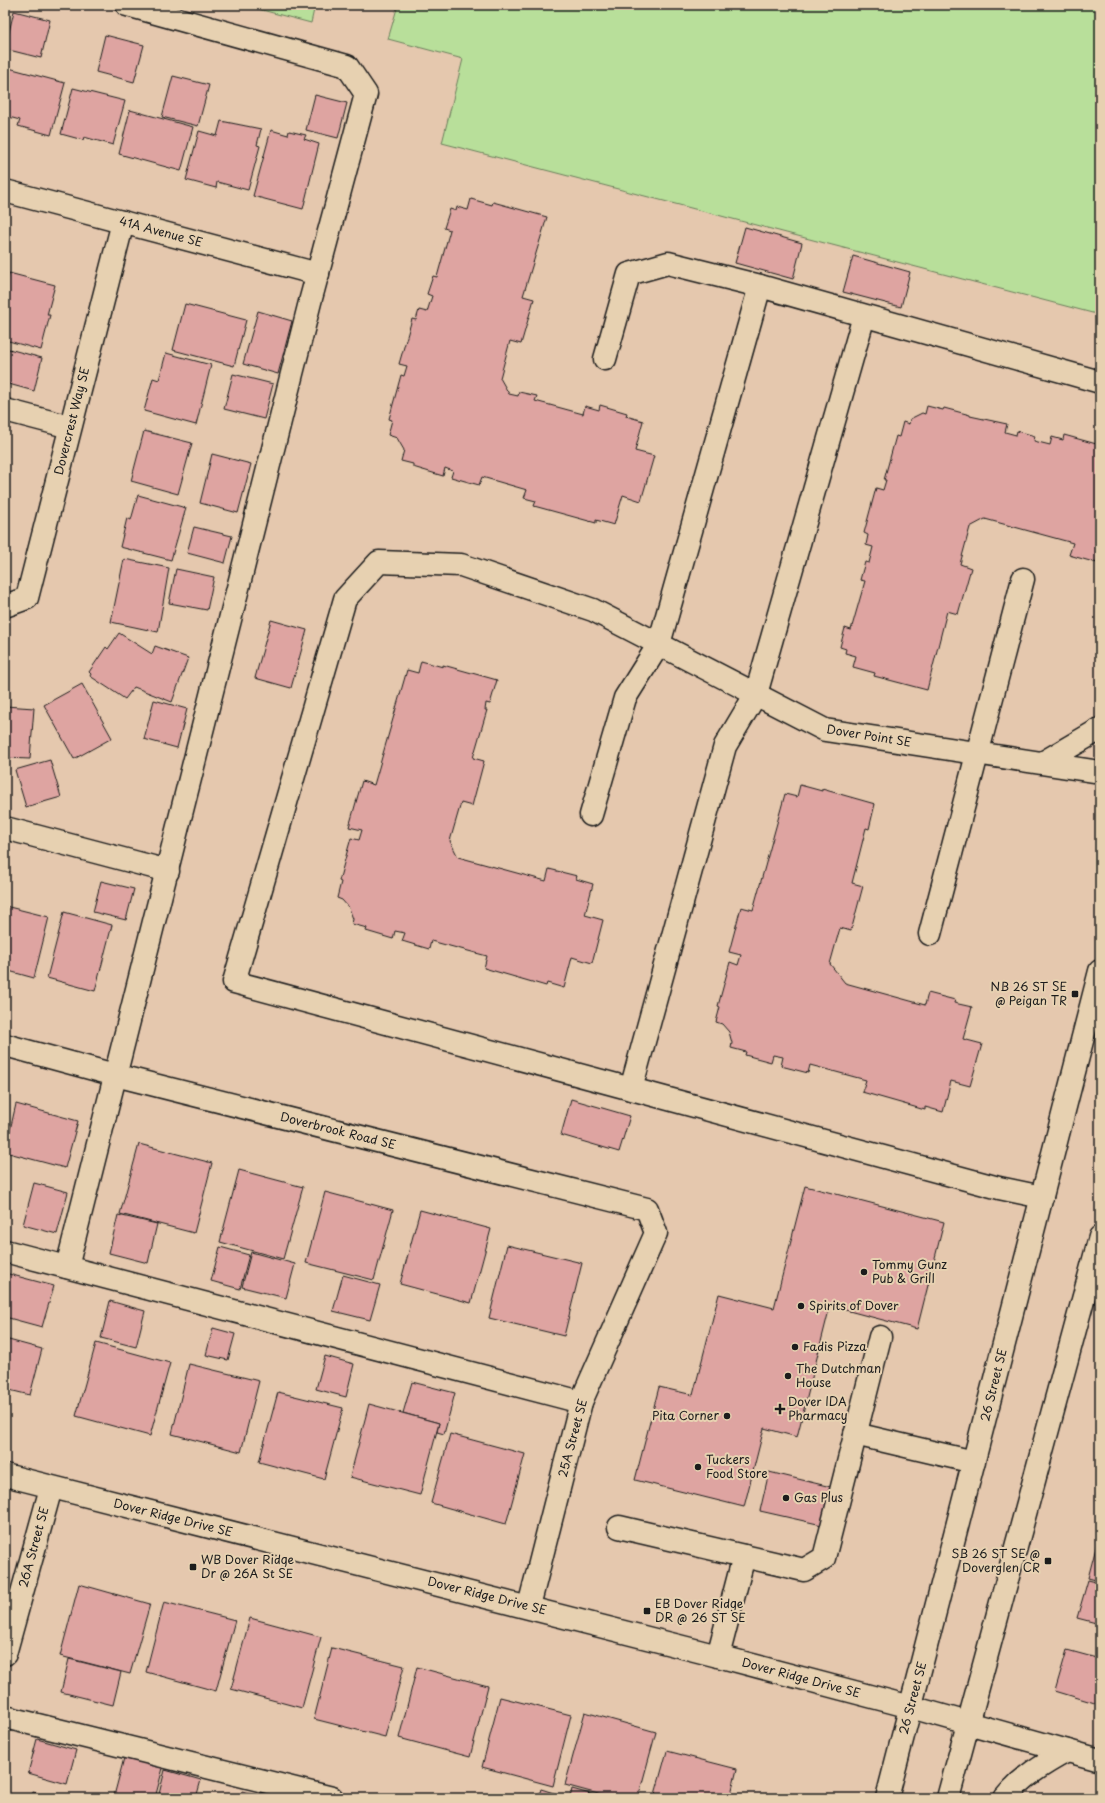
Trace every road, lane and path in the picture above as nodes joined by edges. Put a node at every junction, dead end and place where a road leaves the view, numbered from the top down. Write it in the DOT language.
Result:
graph roads {
  1 [pos="127,5"];
  2 [pos="5,191"];
  3 [pos="122,222"];
  4 [pos="318,274"];
  5 [pos="760,286"];
  6 [pos="864,316"];
  7 [pos="605,358"];
  8 [pos="1100,382"];
  9 [pos="5,410"];
  10 [pos="70,427"];
  11 [pos="1023,579"];
  12 [pos="5,606"];
  13 [pos="659,644"];
  14 [pos="756,694"];
  15 [pos="1100,729"];
  16 [pos="979,753"];
  17 [pos="1044,762"];
  18 [pos="1100,772"];
  19 [pos="591,815"];
  20 [pos="5,828"];
  21 [pos="168,870"];
  22 [pos="930,934"];
  23 [pos="1100,971"];
  24 [pos="5,1044"];
  25 [pos="115,1075"];
  26 [pos="631,1089"];
  27 [pos="1042,1197"];
  28 [pos="656,1233"];
  29 [pos="1100,1237"];
  30 [pos="5,1251"];
  31 [pos="67,1267"];
  32 [pos="880,1337"];
  33 [pos="581,1402"];
  34 [pos="855,1434"];
  35 [pos="974,1462"];
  36 [pos="5,1475"];
  37 [pos="51,1488"];
  38 [pos="619,1527"];
  39 [pos="744,1556"];
  40 [pos="529,1606"];
  41 [pos="5,1654"];
  42 [pos="718,1656"];
  43 [pos="911,1707"];
  44 [pos="5,1717"];
  45 [pos="968,1722"];
  46 [pos="1067,1751"];
  47 [pos="1100,1760"];
  48 [pos="332,1798"];
  49 [pos="887,1798"];
  50 [pos="948,1798"];
  51 [pos="1005,1798"];
  1 -- 4 [label="street"];
  2 -- 3 [label="street, 41A Avenue SE"];
  3 -- 4 [label="street, 41A Avenue SE"];
  3 -- 10 [label="street, Dovercrest Way SE"];
  4 -- 21 [label="street"];
  5 -- 6 [label="street"];
  5 -- 7 [label="street"];
  5 -- 13 [label="street"];
  6 -- 8 [label="street"];
  6 -- 14 [label="street"];
  9 -- 10 [label="street"];
  10 -- 12 [label="street, Dovercrest Way SE"];
  11 -- 16 [label="street"];
  13 -- 14 [label="street, Dover Point SE"];
  13 -- 19 [label="street"];
  13 -- 26 [label="street, Dover Point SE"];
  14 -- 16 [label="street, Dover Point SE"];
  14 -- 26 [label="street"];
  15 -- 17 [label="street"];
  16 -- 17 [label="street, Dover Point SE"];
  16 -- 22 [label="street"];
  17 -- 18 [label="street, Dover Point SE"];
  20 -- 21 [label="street"];
  21 -- 25 [label="street"];
  23 -- 27 [label="street, 26 Street SE"];
  24 -- 25 [label="street, Doverbrook Road SE"];
  25 -- 28 [label="street, Doverbrook Road SE"];
  25 -- 31 [label="street"];
  26 -- 27 [label="street"];
  27 -- 35 [label="street, 26 Street SE"];
  28 -- 33 [label="street, 25A Street SE"];
  29 -- 45 [label="street"];
  30 -- 31 [label="street"];
  31 -- 33 [label="street"];
  32 -- 34 [label="street"];
  33 -- 40 [label="street, 25A Street SE"];
  34 -- 35 [label="street"];
  34 -- 39 [label="street"];
  35 -- 43 [label="street, 26 Street SE"];
  36 -- 37 [label="street, Dover Ridge Drive SE"];
  37 -- 40 [label="street, Dover Ridge Drive SE"];
  37 -- 41 [label="street, 26A Street SE"];
  38 -- 39 [label="street"];
  39 -- 42 [label="street"];
  40 -- 42 [label="street, Dover Ridge Drive SE"];
  42 -- 43 [label="street, Dover Ridge Drive SE"];
  43 -- 45 [label="street, Dover Ridge Drive SE"];
  43 -- 49 [label="street, 26 Street SE"];
  44 -- 48 [label="street"];
  45 -- 46 [label="street, Dover Ridge Drive SE"];
  45 -- 50 [label="street"];
  46 -- 47 [label="street, Dover Ridge Drive SE"];
  46 -- 51 [label="street"];
}
